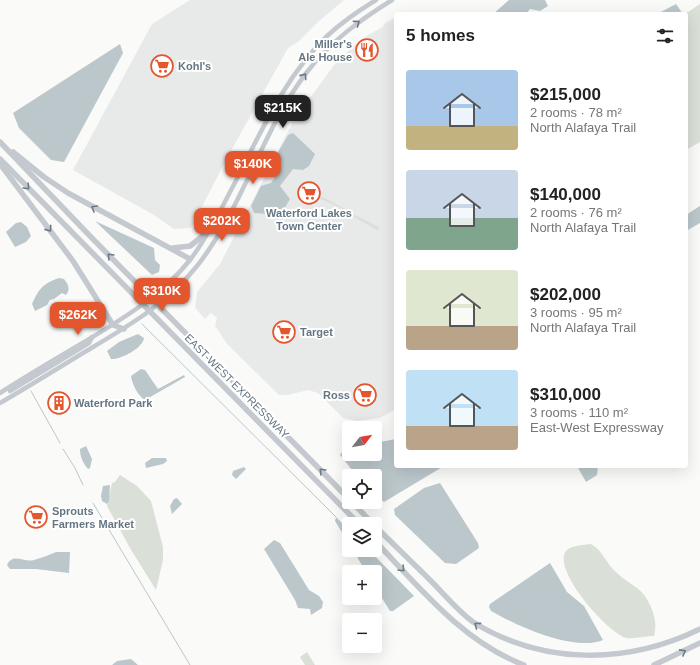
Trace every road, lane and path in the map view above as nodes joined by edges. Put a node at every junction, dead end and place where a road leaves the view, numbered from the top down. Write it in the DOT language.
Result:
graph roads {
  1 [pos="376,0"];
  2 [pos="392,0"];
  3 [pos="0,142"];
  4 [pos="0,159"];
  5 [pos="0,164"];
  6 [pos="209,231"];
  7 [pos="166,246"];
  8 [pos="190,259"];
  9 [pos="198,264"];
  10 [pos="113,324"];
  11 [pos="124,329"];
  12 [pos="92,338"];
  13 [pos="10,392"];
  14 [pos="0,393"];
  15 [pos="0,403"];
  16 [pos="342,492"];
  17 [pos="359,509"];
  18 [pos="352,517"];
  19 [pos="366,517"];
  20 [pos="382,533"];
  21 [pos="382,548"];
  22 [pos="700,629"];
  23 [pos="700,643"];
  24 [pos="557,659"];
  25 [pos="628,659"];
  26 [pos="524,665"];
  27 [pos="654,665"];
  1 -- 6 [label="main road"];
  9 -- 2 [label="main road, one-way"];
  7 -- 3 [label="highway, one-way"];
  16 -- 3 [label="highway, EAST-WEST EXPRESSWAY, one-way"];
  4 -- 18 [label="highway, EAST-WEST EXPRESSWAY, one-way"];
  5 -- 10 [label="highway, one-way"];
  6 -- 7 [label="highway"];
  6 -- 8 [label="main road"];
  7 -- 8 [label="highway"];
  8 -- 9 [label="main road"];
  8 -- 10 [label="main road"];
  9 -- 11 [label="main road"];
  10 -- 11 [label="highway"];
  10 -- 12 [label="main road"];
  11 -- 15 [label="main road"];
  12 -- 13 [label="main road"];
  12 -- 14 [label="main road"];
  17 -- 19 [label="highway"];
  24 -- 20 [label="highway, one-way"];
  21 -- 26 [label="highway, one-way"];
  22 -- 25 [label="highway"];
  27 -- 23 [label="highway, one-way"];
}
